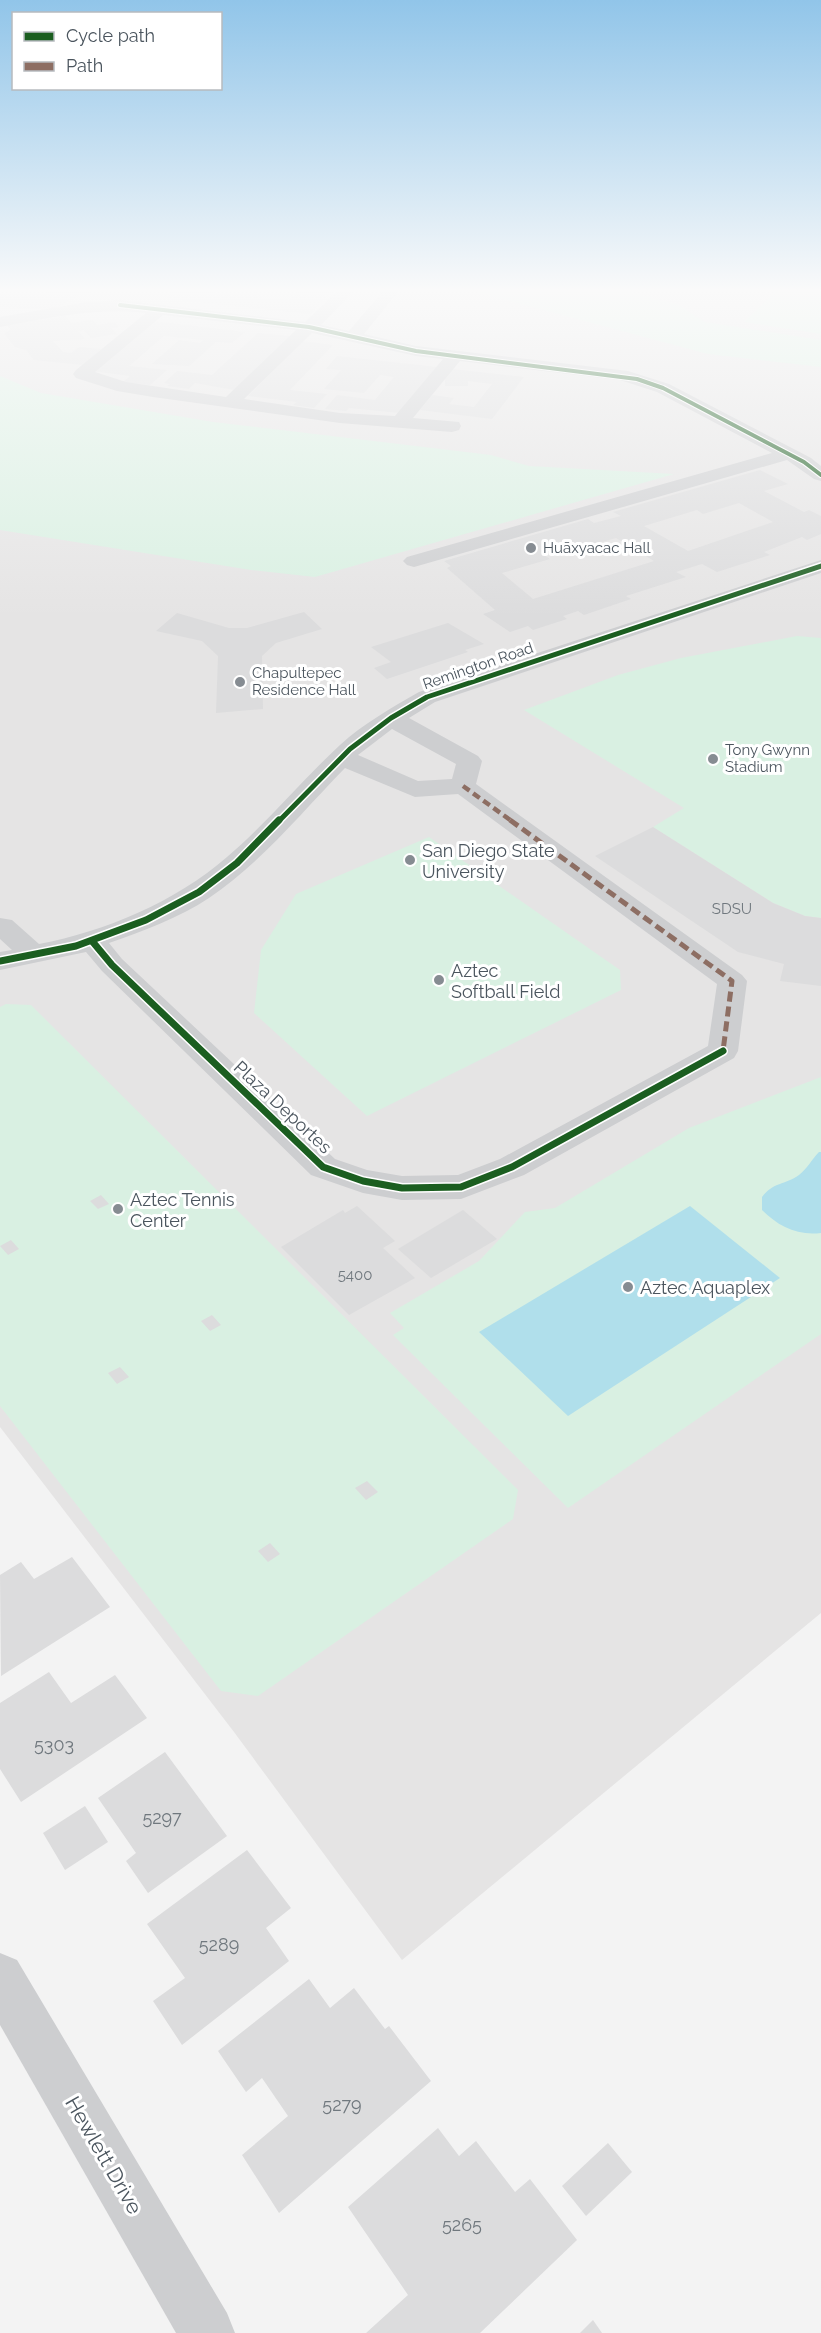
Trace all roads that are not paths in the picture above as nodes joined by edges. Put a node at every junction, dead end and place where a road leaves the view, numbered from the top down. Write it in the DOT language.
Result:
graph roads {
  1 [pos="223,401"];
  2 [pos="418,401"];
  3 [pos="687,401"];
  4 [pos="231,402"];
  5 [pos="399,423"];
  6 [pos="452,426"];
  7 [pos="821,447"];
  8 [pos="796,458"];
  9 [pos="821,474"];
  10 [pos="414,561"];
  11 [pos="821,566"];
  12 [pos="391,718"];
  13 [pos="341,757"];
  14 [pos="462,786"];
  15 [pos="2,926"];
  16 [pos="92,940"];
  17 [pos="34,955"];
  18 [pos="0,961"];
  19 [pos="0,1977"];
  20 [pos="207,2333"];
  1 -- 4 [label="street"];
  2 -- 5 [label="street"];
  3 -- 8 [label="street"];
  4 -- 5 [label="street"];
  5 -- 6 [label="street"];
  7 -- 8 [label="street"];
  8 -- 9 [label="street"];
  8 -- 10 [label="street"];
  11 -- 12 [label="street, Remington Road"];
  12 -- 13 [label="street, Remington Road"];
  12 -- 14 [label="street"];
  13 -- 14 [label="street"];
  13 -- 16 [label="street, Remington Road"];
  14 -- 16 [label="street, Plaza Deportes"];
  15 -- 17 [label="street"];
  16 -- 17 [label="street, Remington Road"];
  17 -- 18 [label="street, Remington Road"];
  19 -- 20 [label="street, Hewlett Drive"];
}
